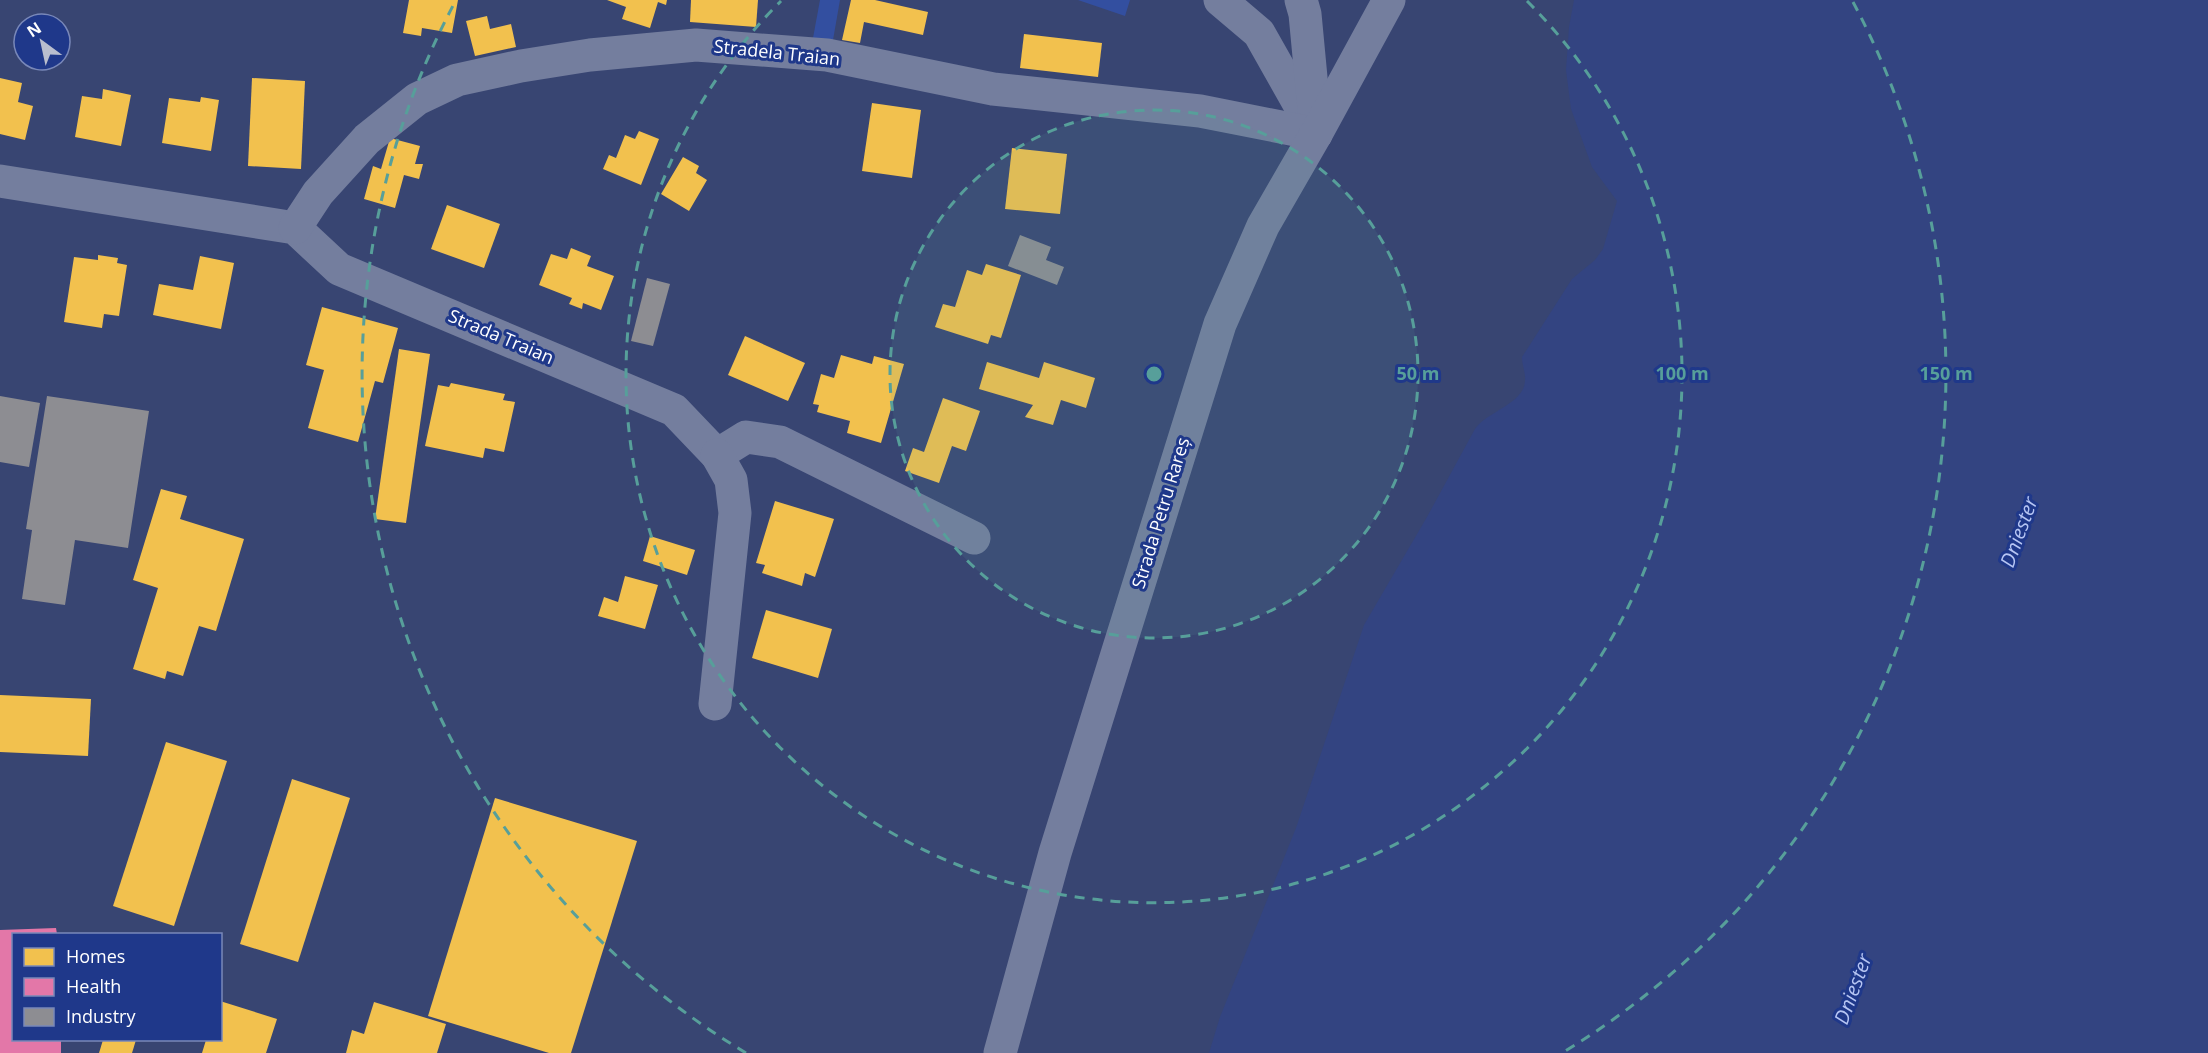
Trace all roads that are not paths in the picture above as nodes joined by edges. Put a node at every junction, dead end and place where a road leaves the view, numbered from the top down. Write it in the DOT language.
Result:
graph roads {
  1 [pos="1220,0"];
  2 [pos="1301,0"];
  3 [pos="1389,0"];
  4 [pos="1316,134"];
  5 [pos="0,181"];
  6 [pos="295,228"];
  7 [pos="717,455"];
  8 [pos="974,538"];
  9 [pos="715,704"];
  10 [pos="1000,1053"];
  1 -- 4 [label="street"];
  2 -- 4 [label="street"];
  3 -- 4 [label="street, Strada Petru Rareș"];
  4 -- 6 [label="street, Stradela Traian"];
  4 -- 10 [label="street, Strada Petru Rareș"];
  5 -- 6 [label="street"];
  6 -- 7 [label="street, Strada Traian"];
  7 -- 8 [label="street"];
  7 -- 9 [label="street, Strada Traian"];
}
